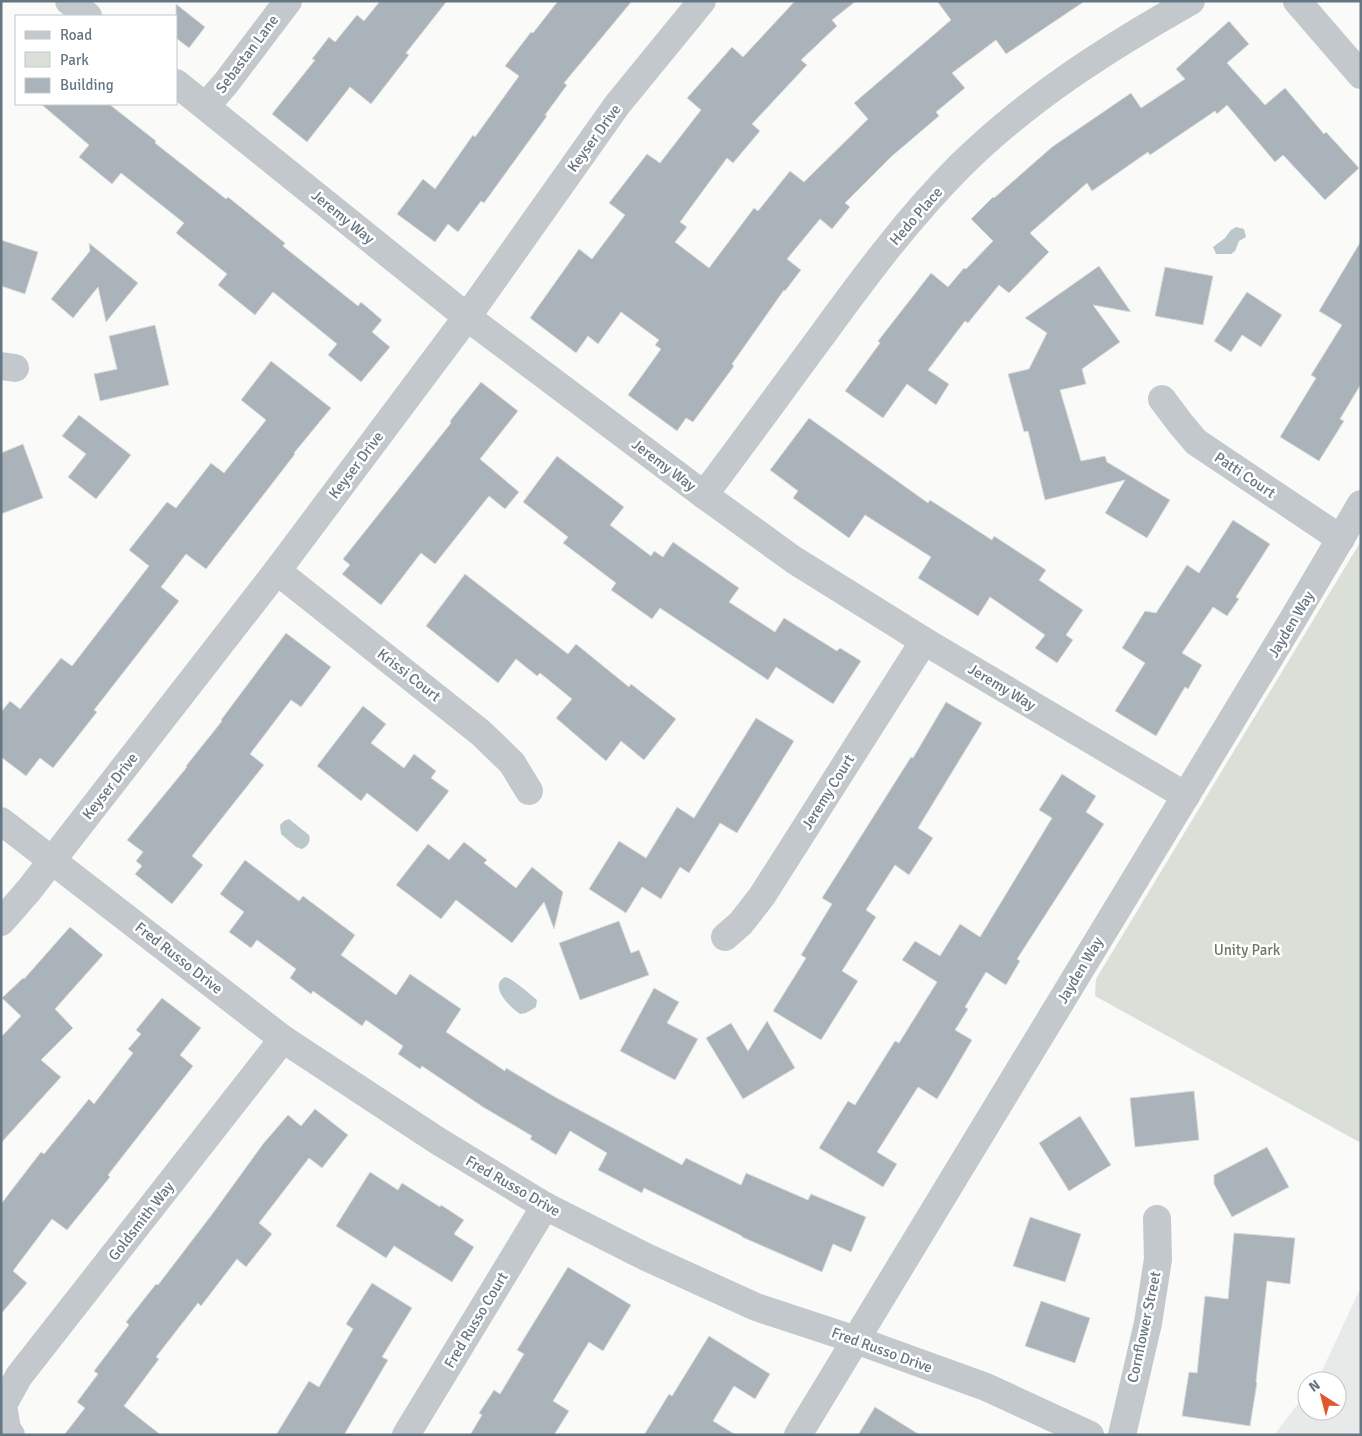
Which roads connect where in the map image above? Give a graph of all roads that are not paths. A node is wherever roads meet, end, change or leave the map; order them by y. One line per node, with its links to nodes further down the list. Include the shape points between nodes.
1 (68, 1): 6 (street)
2 (288, 1): 9 (street, Sebastan Lane)
3 (702, 1): 10 (street, Keyser Drive, via 617,105)
4 (1191, 1): 12 (street, Hedo Place, via 1071,73 962,165 910,219)
5 (1297, 1): 7 (street)
6 (87, 15)
7 (1361, 75)
8 (178, 85): 9 (street, Jeremy Way)
9 (206, 106): 10 (street, Jeremy Way)
10 (467, 317): 12 (street, Jeremy Way); 15 (street, Keyser Drive)
11 (1162, 399): 14 (street, Patti Court, via 1196,442)
12 (704, 495): 16 (street, Jeremy Way, via 794,560)
13 (1361, 504): 14 (street, Jayden Way)
14 (1341, 539): 18 (street, Jayden Way)
15 (277, 571): 17 (street, Krissi Court, via 481,733 512,763); 20 (street, Keyser Drive)
16 (924, 641): 18 (street, Jeremy Way); 22 (street, Jeremy Court, via 762,896 742,923)
17 (529, 791)
18 (1186, 796): 26 (street, Jayden Way)
19 (1, 821): 20 (street, Fred Russo Drive)
20 (53, 860): 21 (street, Keyser Drive); 23 (street, Fred Russo Drive)
21 (1, 922)
22 (725, 938)
23 (283, 1040): 24 (street, Fred Russo Drive); 27 (street, Goldsmith Way, via 19,1376 3,1405)
24 (545, 1206): 26 (street, Fred Russo Drive, via 756,1307); 28 (street, Fred Russo Court)
25 (1158, 1219): 31 (street, Cornflower Street, via 1154,1287)
26 (856, 1340): 29 (street, Jayden Way); 30 (street, Fred Russo Drive, via 986,1388)
27 (11, 1435)
28 (406, 1435)
29 (798, 1435)
30 (1090, 1435)
31 (1122, 1435)

